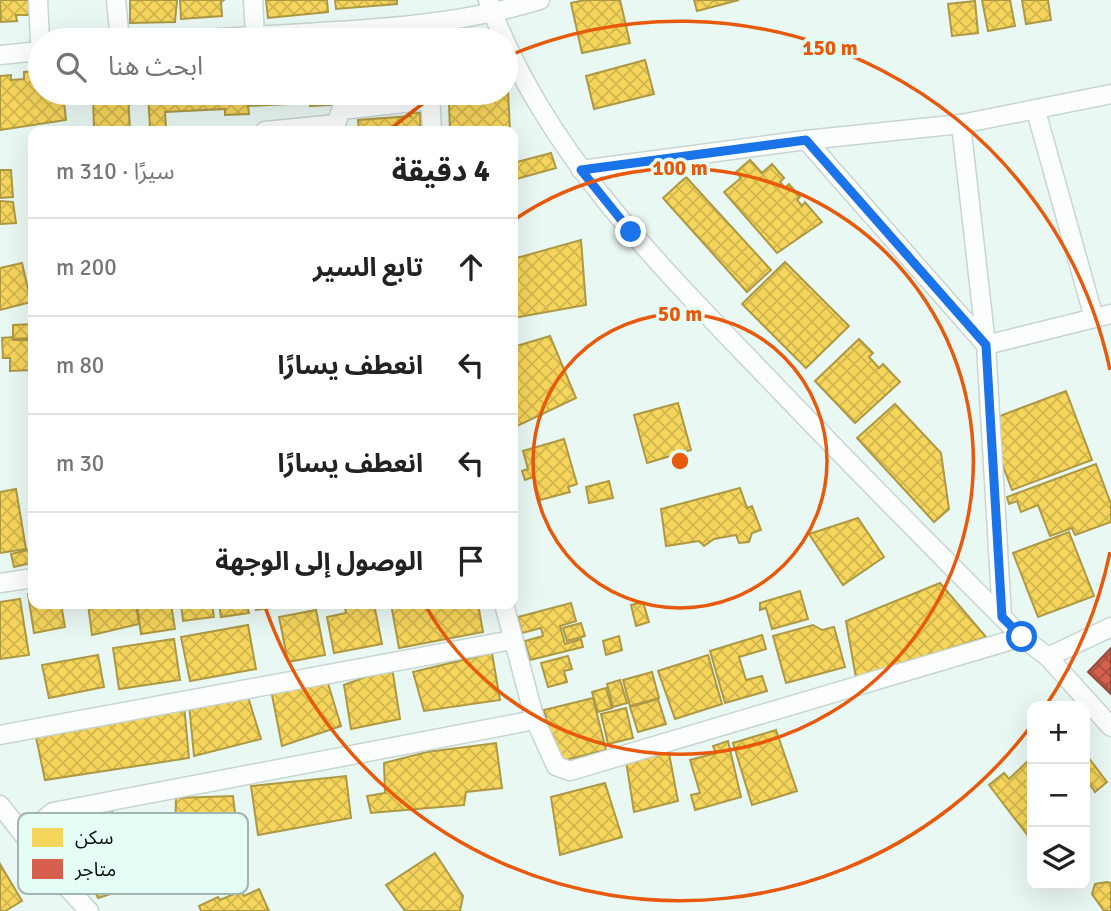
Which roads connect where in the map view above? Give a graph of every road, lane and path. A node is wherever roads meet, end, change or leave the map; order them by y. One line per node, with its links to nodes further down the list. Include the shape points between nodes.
1 (37, 0): 6 (street)
2 (116, 0): 7 (street)
3 (253, 0): 8 (street)
4 (540, 0): 5 (street)
5 (491, 7): 9 (street); 10 (street)
6 (39, 28)
7 (119, 28)
8 (255, 28)
9 (436, 28)
10 (501, 28)
11 (28, 52): 12 (street)
12 (0, 55)
13 (518, 64): 22 (street)
14 (1111, 94): 17 (street)
15 (375, 105): 19 (street, via 341,110)
16 (430, 105): 20 (street)
17 (1036, 111): 18 (street); 23 (street)
18 (961, 124): 21 (street); 24 (street)
19 (337, 126)
20 (432, 126)
21 (806, 140): 22 (street); 24 (street)
22 (581, 170): 28 (street, via 725,334)
23 (1103, 316): 24 (street)
24 (986, 345): 28 (street)
25 (28, 579): 26 (street)
26 (0, 583)
27 (505, 609): 31 (street)
28 (1002, 617): 30 (street)
29 (1111, 627): 32 (street)
30 (1022, 637): 32 (street); 33 (street, via 570,771 556,765)
31 (512, 640): 33 (street); 35 (street)
32 (1048, 657): 34 (street)
33 (535, 720): 37 (street)
34 (1111, 727)
35 (0, 736)
36 (0, 804): 38 (street)
37 (52, 813)
38 (18, 825)
39 (73, 894): 40 (street)
40 (89, 911)

